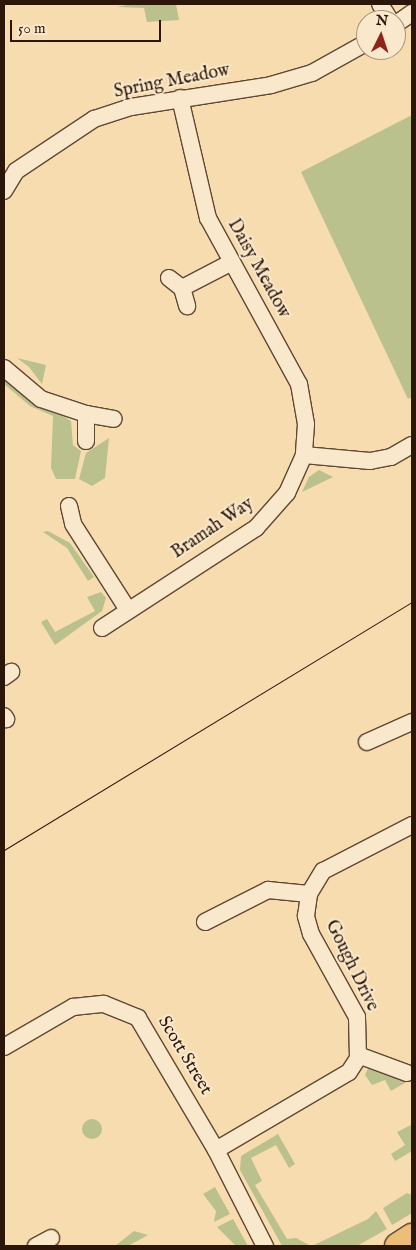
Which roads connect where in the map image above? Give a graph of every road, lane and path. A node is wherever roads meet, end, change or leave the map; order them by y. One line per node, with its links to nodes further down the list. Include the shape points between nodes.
1 (356, 48): 2 (street, Spring Meadow, via 304,76 271,85)
2 (180, 98): 3 (street, Spring Meadow, via 94,119 16,171); 4 (street, Daisy Meadow, via 198,188)
3 (4, 191)
4 (230, 263): 6 (street); 13 (street, Daisy Meadow, via 299,384 306,424)
5 (169, 278): 6 (street)
6 (182, 288): 7 (street)
7 (187, 306)
8 (4, 368): 9 (street, via 41,399)
9 (86, 414): 10 (street); 11 (street)
10 (114, 419)
11 (86, 441)
12 (412, 445): 13 (street, via 391,457 370,461)
13 (304, 455): 15 (street, Bramah Way, via 287,493 256,528)
14 (69, 506): 15 (street, via 73,524)
15 (128, 610): 16 (street, Bramah Way)
16 (102, 628)
17 (412, 722): 18 (street)
18 (368, 742)
19 (412, 825): 20 (street, Gough Drive, via 322,871)
20 (308, 894): 21 (street, via 268,890); 23 (street, Gough Drive, via 306,916 311,934 357,1017)
21 (205, 922)
22 (4, 1048): 25 (street, Scott Street, via 73,1007 104,1004 121,1008 138,1018 154,1040)
23 (358, 1055): 24 (street); 25 (street, via 349,1072)
24 (407, 1073)
25 (216, 1150): 27 (street, Scott Street)
26 (412, 1237): 28 (highway)
27 (265, 1246)
28 (398, 1246)

